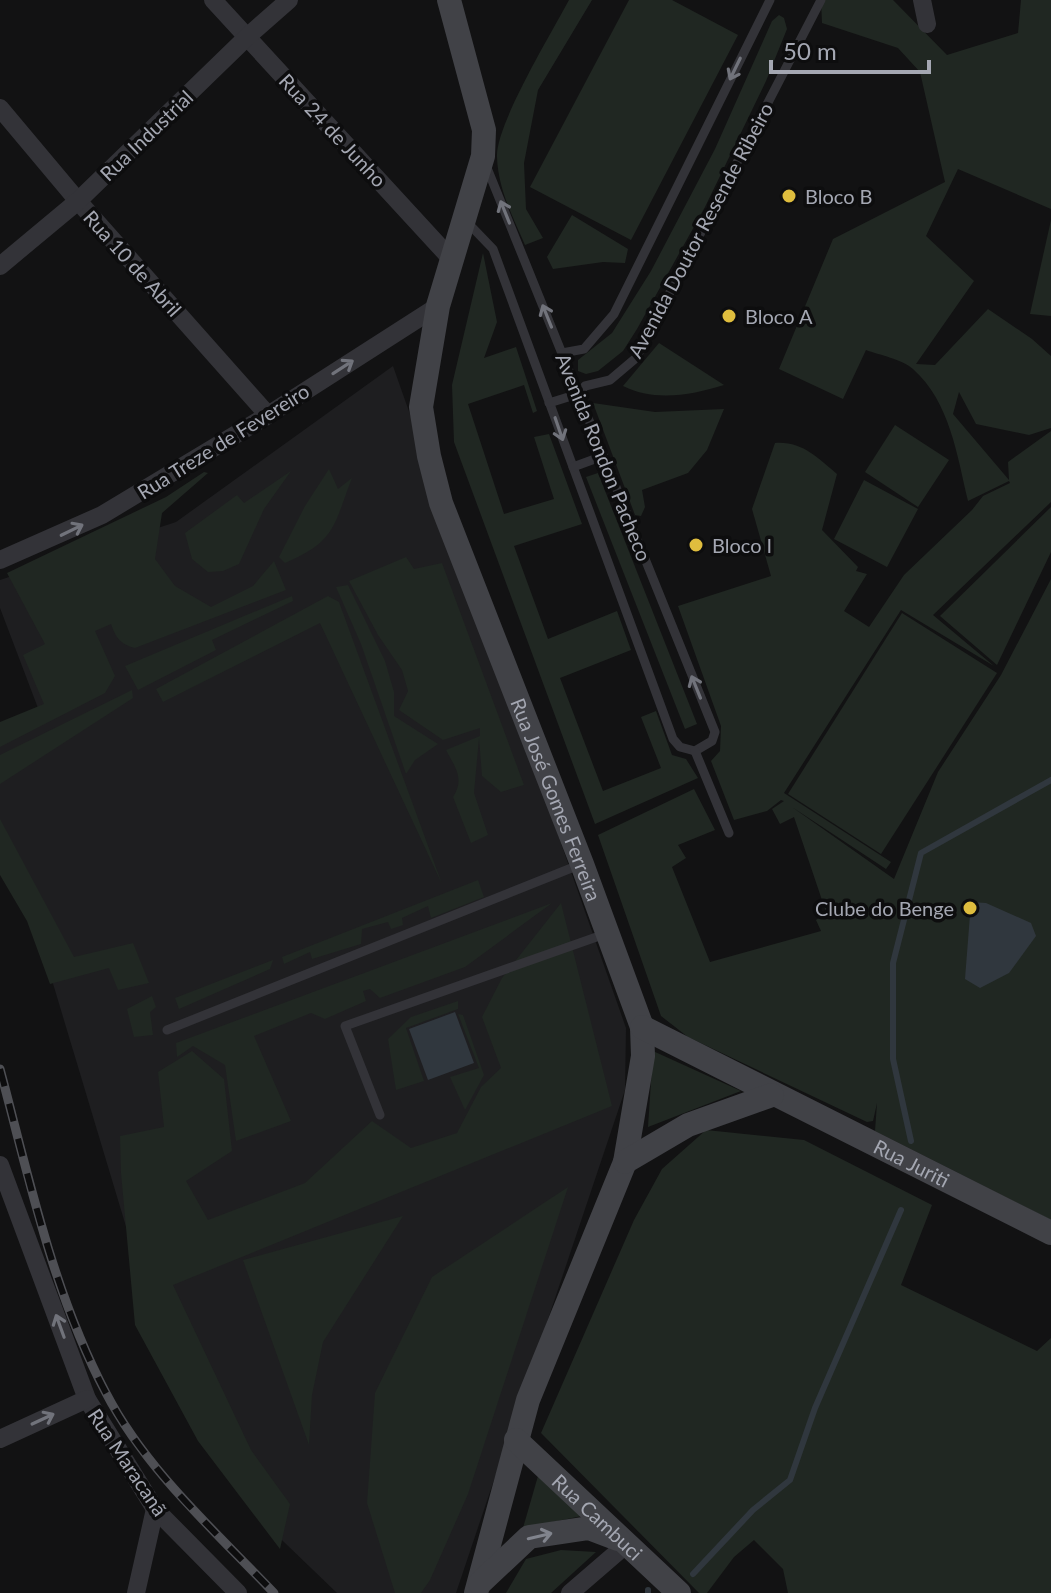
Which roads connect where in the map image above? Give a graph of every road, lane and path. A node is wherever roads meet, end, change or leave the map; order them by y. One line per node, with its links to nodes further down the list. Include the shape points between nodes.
1 (213, 0): 8 (street, Rua 24 de Junho)
2 (289, 0): 8 (street, Rua Industrial)
3 (449, 0): 10 (street, Rua José Gomes Ferreira, via 484,130)
4 (770, 0): 16 (lane, Avenida Doutor Resende Ribeiro, one-way to 16, via 614,314 584,349)
5 (821, 0): 17 (lane, Avenida Doutor Resende Ribeiro, via 636,358 610,380 585,386)
6 (922, 0): 7 (street)
7 (927, 24)
8 (247, 37): 11 (street, Rua Industrial); 13 (street, Rua 24 de Junho)
9 (0, 108): 11 (street, Rua 10 de Abril)
10 (483, 156): 12 (street, Rua José Gomes Ferreira); 16 (lane, Avenida Rondon Pacheco, one-way to 10)
11 (78, 201): 14 (street, Rua Industrial); 19 (street, Rua 10 de Abril)
12 (465, 220): 13 (street, Rua José Gomes Ferreira); 18 (lane, Avenida Rondon Pacheco, via 493,249)
13 (453, 261): 15 (street, Rua José Gomes Ferreira)
14 (0, 266)
15 (438, 306): 19 (street, Rua Treze de Fevereiro, one-way to 15); 25 (street, Rua José Gomes Ferreira, via 421,407 441,503)
16 (562, 353): 17 (lane, Avenida Rondon Pacheco)
17 (578, 394): 18 (lane, Avenida Doutor Resende Ribeiro); 20 (lane, Avenida Rondon Pacheco)
18 (549, 403): 21 (lane, Avenida Rondon Pacheco, one-way to 21)
19 (268, 415): 22 (street, Rua Treze de Fevereiro, one-way to 19, via 102,515)
20 (603, 456): 21 (lane); 23 (lane, Avenida Rondon Pacheco, one-way to 20, via 712,741 715,732)
21 (573, 467): 23 (lane, Avenida Rondon Pacheco, via 673,739)
22 (0, 560)
23 (695, 751): 24 (lane, Avenida Rondon Pacheco)
24 (729, 833)
25 (582, 864): 26 (street, Rua José Gomes Ferreira); 28 (lane)
26 (608, 933): 27 (street, Rua José Gomes Ferreira); 30 (lane, via 345,1026)
27 (642, 1027): 29 (street, Rua Juriti); 31 (street, Rua José Gomes Ferreira, via 643,1056)
28 (167, 1030)
29 (772, 1095): 31 (street, via 688,1125); 33 (street, Rua Juriti)
30 (380, 1115)
31 (625, 1162): 36 (street, Rua José Gomes Ferreira)
32 (0, 1165): 34 (street, Rua Maracanã, one-way to 32)
33 (1051, 1233)
34 (87, 1399): 35 (street, one-way to 34); 37 (street, Rua Maracanã)
35 (0, 1439)
36 (516, 1440): 38 (street, Rua Cambuci); 39 (street, Rua José Gomes Ferreira)
37 (155, 1509): 40 (street); 41 (street, Rua Maracanã)
38 (628, 1543): 39 (street, one-way to 38, via 529,1537 589,1528); 42 (street); 43 (street, Rua Cambuci)
39 (478, 1588)
40 (136, 1593)
41 (238, 1593)
42 (570, 1593)
43 (679, 1593)

